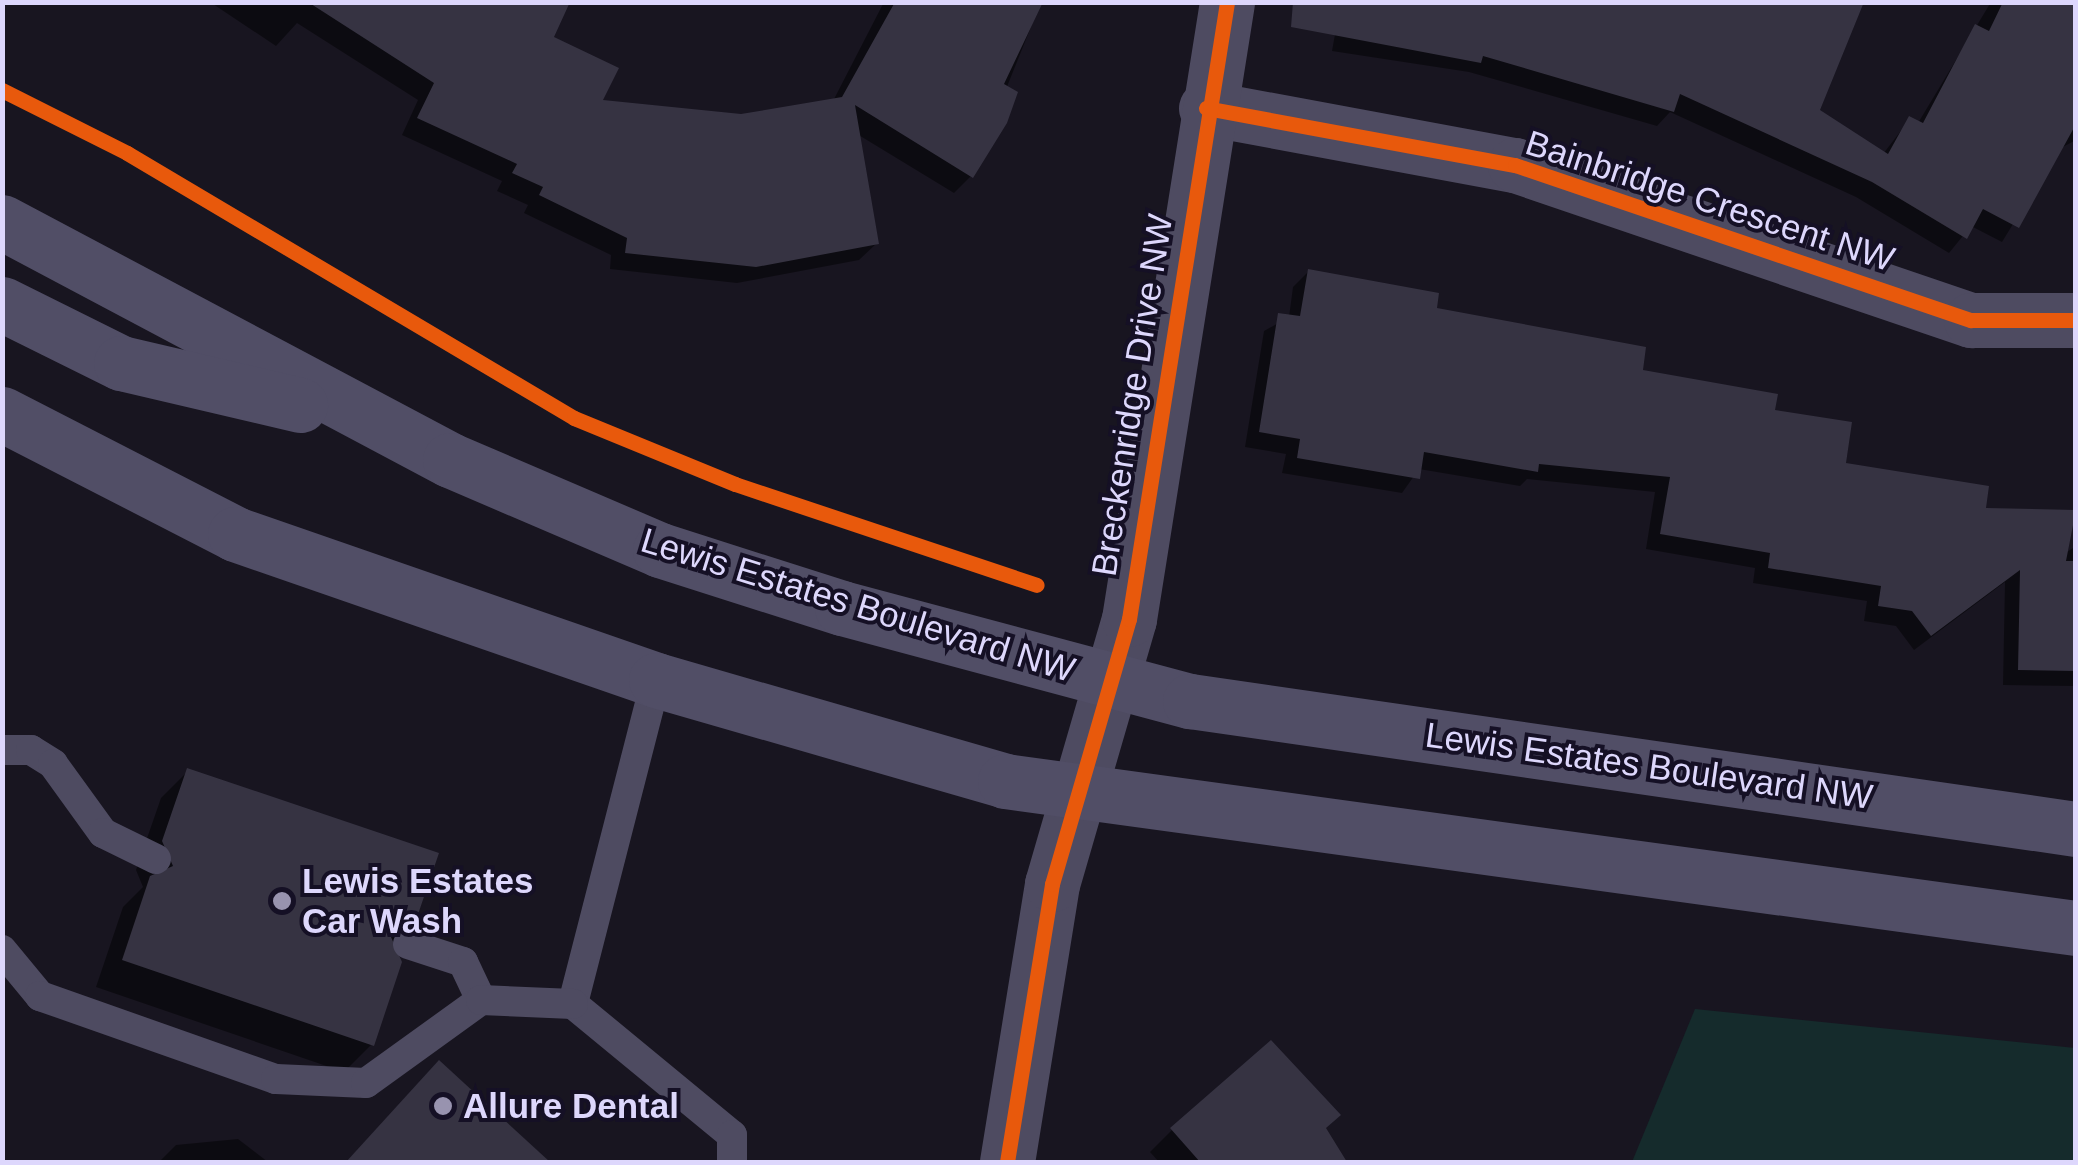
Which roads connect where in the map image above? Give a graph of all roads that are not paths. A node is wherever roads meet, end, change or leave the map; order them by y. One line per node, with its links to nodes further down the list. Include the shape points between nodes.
1 (1227, 2): 2 (street, Breckenridge Drive NW)
2 (1206, 108): 5 (street, Bainbridge Crescent NW, via 1514,166 1971,320); 9 (street, Breckenridge Drive NW, via 1128,619)
3 (2, 222): 7 (main road, Lewis Estates Boulevard NW)
4 (2, 304): 7 (main road, via 121,363)
5 (2076, 320)
6 (2, 414): 8 (main road, via 235,534)
7 (371, 421): 9 (main road, Lewis Estates Boulevard NW, via 660,550)
8 (656, 680): 11 (main road, via 1005,782); 18 (lane)
9 (1111, 680): 11 (street, Breckenridge Drive NW); 12 (main road, Lewis Estates Boulevard NW, via 1190,701)
10 (2, 750): 13 (lane, via 32,750 53,764 102,833)
11 (1080, 794): 14 (main road); 20 (street, Breckenridge Drive NW, via 1052,884)
12 (2076, 829)
13 (156, 859)
14 (2076, 928)
15 (408, 944): 17 (lane, via 462,962)
16 (2, 950): 17 (lane, via 40,996 276,1080 366,1083)
17 (481, 1000): 18 (lane)
18 (573, 1004): 19 (lane, via 732,1135)
19 (732, 1162)
20 (1007, 1162)

